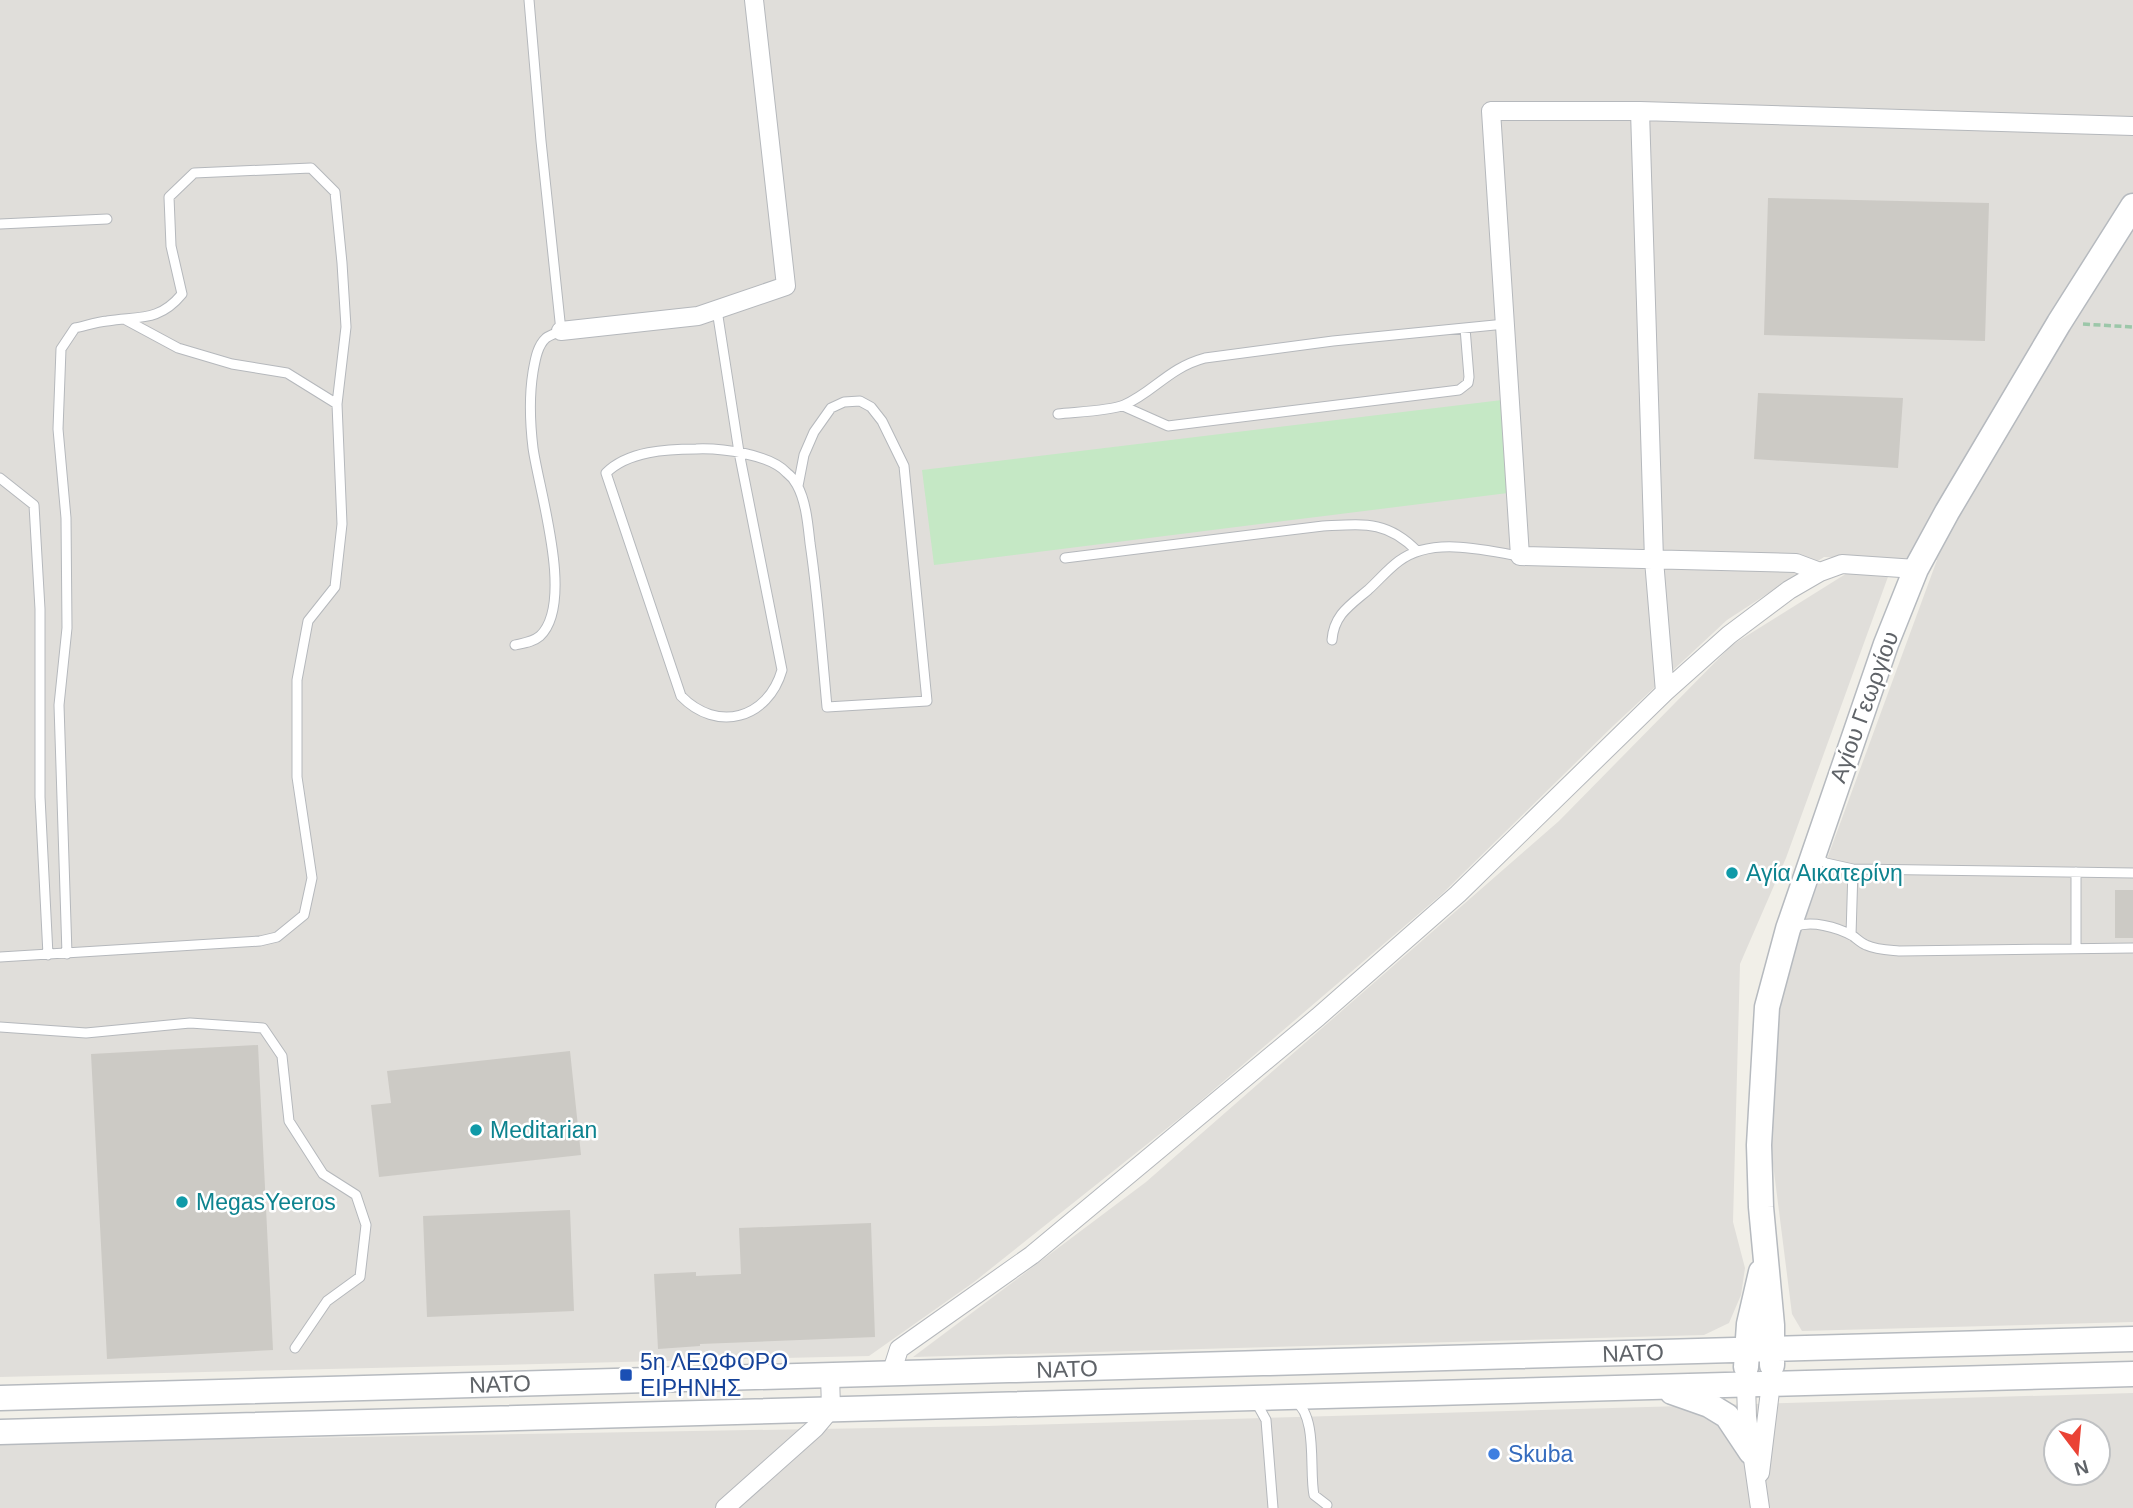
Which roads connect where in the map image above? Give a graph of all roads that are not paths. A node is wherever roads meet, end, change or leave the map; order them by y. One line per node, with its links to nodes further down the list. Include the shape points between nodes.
1 (529, 0): 12 (lane)
2 (754, 0): 8 (street, via 786,286)
3 (1640, 111): 4 (street); 10 (street, via 1490,111); 22 (street)
4 (2133, 126)
5 (2133, 206): 23 (main road, Αγίου Γεωργίου)
6 (107, 219): 7 (lane)
7 (0, 224)
8 (717, 310): 12 (street); 16 (lane)
9 (125, 319): 13 (lane, via 178,348 286,373); 13 (lane, via 171,307 182,294 171,246 169,197 194,173 311,168 335,192 346,327); 36 (lane, via 75,328 61,349 58,429 66,518 67,628 59,705)
10 (1505, 324): 11 (lane); 20 (street)
11 (1465, 328): 14 (lane, via 1205,358 1172,371); 14 (lane, via 1469,377 1459,390 1168,426)
12 (561, 331): 26 (lane, via 546,338 535,357 530,414 551,548 553,615 541,635)
13 (337, 404): 36 (lane, via 342,524 335,587 308,621 297,680 297,777 312,878 304,915 277,937 260,941)
14 (1123, 406): 15 (lane)
15 (1058, 414)
16 (739, 452): 16 (lane, via 660,451 616,463 606,473 681,696 699,711 722,717 745,714 765,701 782,670); 18 (lane, via 785,470)
17 (0, 478): 37 (lane, via 34,505)
18 (798, 486): 18 (lane, via 804,455 831,408 860,401 871,407 904,466 927,701 827,708 814,569)
19 (1417, 551): 20 (lane, via 1475,548); 21 (lane, via 1402,536 1381,527 1354,525); 25 (lane, via 1401,559 1342,611 1333,626)
20 (1520, 556): 22 (street)
21 (1065, 558)
22 (1654, 560): 24 (street, via 1796,563); 27 (street)
23 (1916, 569): 24 (street, via 1842,564); 28 (main road, Αγίου Γεωργίου, via 1885,644)
24 (1820, 572): 27 (street, via 1729,635)
25 (1332, 640)
26 (515, 645)
27 (1665, 692): 45 (street, via 1458,894 1032,1255 899,1349)
28 (1812, 856): 29 (lane); 32 (main road, Αγίου Γεωργίου)
29 (1853, 869): 30 (lane); 33 (lane)
30 (2076, 872): 31 (lane); 34 (lane)
31 (2133, 873)
32 (1788, 929): 33 (lane, via 1804,923); 40 (main road, Αγίου Γεωργίου, via 1764,1040 1759,1145)
33 (1851, 935): 34 (lane, via 1866,945 1899,951)
34 (2076, 948): 35 (lane)
35 (2133, 948)
36 (67, 954): 37 (lane)
37 (48, 955): 38 (lane)
38 (0, 957)
39 (0, 1027): 42 (lane, via 86,1033 190,1023 263,1028 282,1056 289,1121 323,1174 356,1195 366,1225 360,1277 327,1301)
40 (1764, 1261): 43 (main road, Αγίου Γεωργίου); 44 (main road, Αγίου Γεωργίου)
41 (2133, 1339): 43 (main road, ΝΑΤΟ)
42 (295, 1348)
43 (1773, 1349): 44 (main road, ΝΑΤΟ); 49 (main road, Αγίου Γεωργίου)
44 (1746, 1350): 45 (main road, ΝΑΤΟ); 48 (main road, Αγίου Γεωργίου)
45 (891, 1374): 47 (main road, ΝΑΤΟ)
46 (2133, 1374): 49 (main road, ΝΑΤΟ)
47 (830, 1375): 53 (main road, ΝΑΤΟ); 54 (street)
48 (1746, 1384): 49 (main road, ΝΑΤΟ); 50 (main road, ΝΑΤΟ); 56 (street)
49 (1772, 1384): 57 (street)
50 (1658, 1387): 52 (main road, ΝΑΤΟ); 56 (main road, via 1727,1416)
51 (1254, 1397): 52 (main road, ΝΑΤΟ); 54 (main road, ΝΑΤΟ); 60 (lane, via 1266,1420)
52 (1287, 1397): 58 (lane, via 1302,1410 1311,1440 1314,1496)
53 (0, 1398)
54 (831, 1409): 55 (main road, ΝΑΤΟ); 59 (street)
55 (0, 1432)
56 (1751, 1452): 57 (street)
57 (1759, 1499)
58 (1327, 1505)
59 (725, 1508)
60 (1273, 1508)

